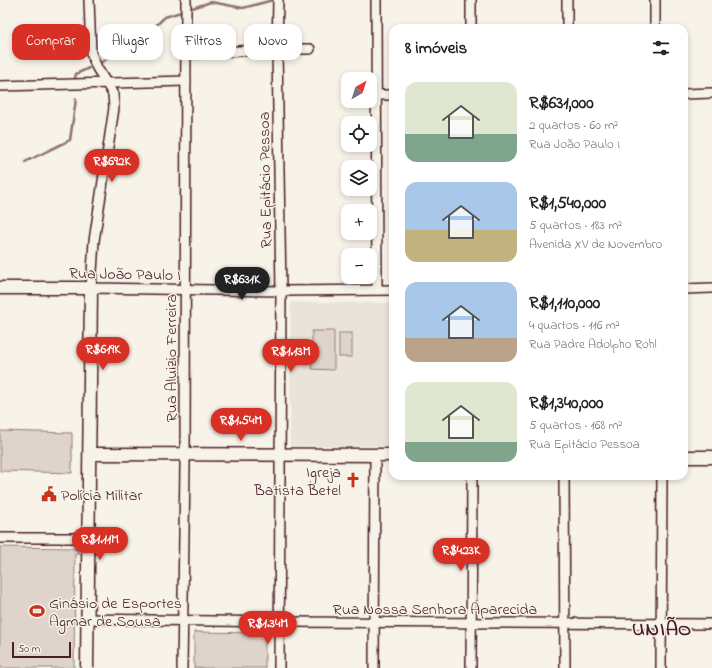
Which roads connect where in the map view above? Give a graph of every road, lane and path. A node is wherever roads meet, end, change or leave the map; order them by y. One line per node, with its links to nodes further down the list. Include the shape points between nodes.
1 (89, 0): 19 (street, via 91,53)
2 (376, 0): 17 (street)
3 (471, 0): 10 (street)
4 (567, 0): 11 (street)
5 (655, 0): 12 (street)
6 (186, 2): 8 (street, Rua Aluizio Ferreira)
7 (278, 2): 9 (street, Rua Epitácio Pessoa)
8 (186, 24)
9 (278, 24)
10 (471, 24)
11 (567, 24)
12 (655, 24)
13 (302, 49): 14 (street)
14 (310, 49)
15 (185, 60): 18 (street, Rua Aluizio Ferreira)
16 (277, 60): 33 (street, Rua Epitácio Pessoa)
17 (376, 72)
18 (186, 81): 19 (street); 30 (street, Rua Aluizio Ferreira)
19 (108, 84): 20 (street); 27 (street, via 113,94 114,108 94,241)
20 (0, 86)
21 (712, 93): 22 (street)
22 (688, 94)
23 (377, 95): 24 (street)
24 (389, 95)
25 (376, 108): 31 (street)
26 (0, 288): 27 (street, Rua João Paulo I)
27 (91, 288): 30 (street, Rua João Paulo I); 34 (street)
28 (688, 288): 29 (street)
29 (712, 288)
30 (185, 289): 33 (street, Rua João Paulo I); 35 (street, Rua Aluizio Ferreira)
31 (376, 290): 32 (street, Rua João Paulo I); 33 (street, Rua João Paulo I)
32 (389, 290)
33 (282, 291): 36 (street, Rua Epitácio Pessoa)
34 (90, 454): 35 (street); 45 (street)
35 (185, 454): 36 (street); 47 (street, Rua Aluizio Ferreira)
36 (280, 454): 37 (street); 48 (street, Rua Epitácio Pessoa)
37 (375, 455): 38 (street); 49 (street)
38 (389, 455)
39 (688, 457): 40 (street)
40 (712, 457)
41 (472, 480): 52 (street)
42 (564, 480): 50 (street)
43 (662, 480): 51 (street)
44 (0, 538): 45 (street)
45 (88, 538): 46 (street)
46 (87, 619): 47 (street, Rua Nossa Senhora Aparecida); 54 (street)
47 (182, 621): 48 (street, Rua Nossa Senhora Aparecida); 55 (street, Rua Aluizio Ferreira)
48 (278, 622): 49 (street, Rua Nossa Senhora Aparecida); 56 (street, Rua Epitácio Pessoa)
49 (374, 622): 52 (street, Rua Nossa Senhora Aparecida); 57 (street)
50 (565, 623): 51 (street, Rua Nossa Senhora Aparecida); 52 (street, Rua Nossa Senhora Aparecida); 59 (street)
51 (661, 623): 53 (street, Rua Nossa Senhora Aparecida); 60 (street)
52 (471, 624): 58 (street)
53 (712, 624)
54 (86, 668)
55 (182, 668)
56 (279, 668)
57 (374, 668)
58 (471, 668)
59 (565, 668)
60 (661, 668)

